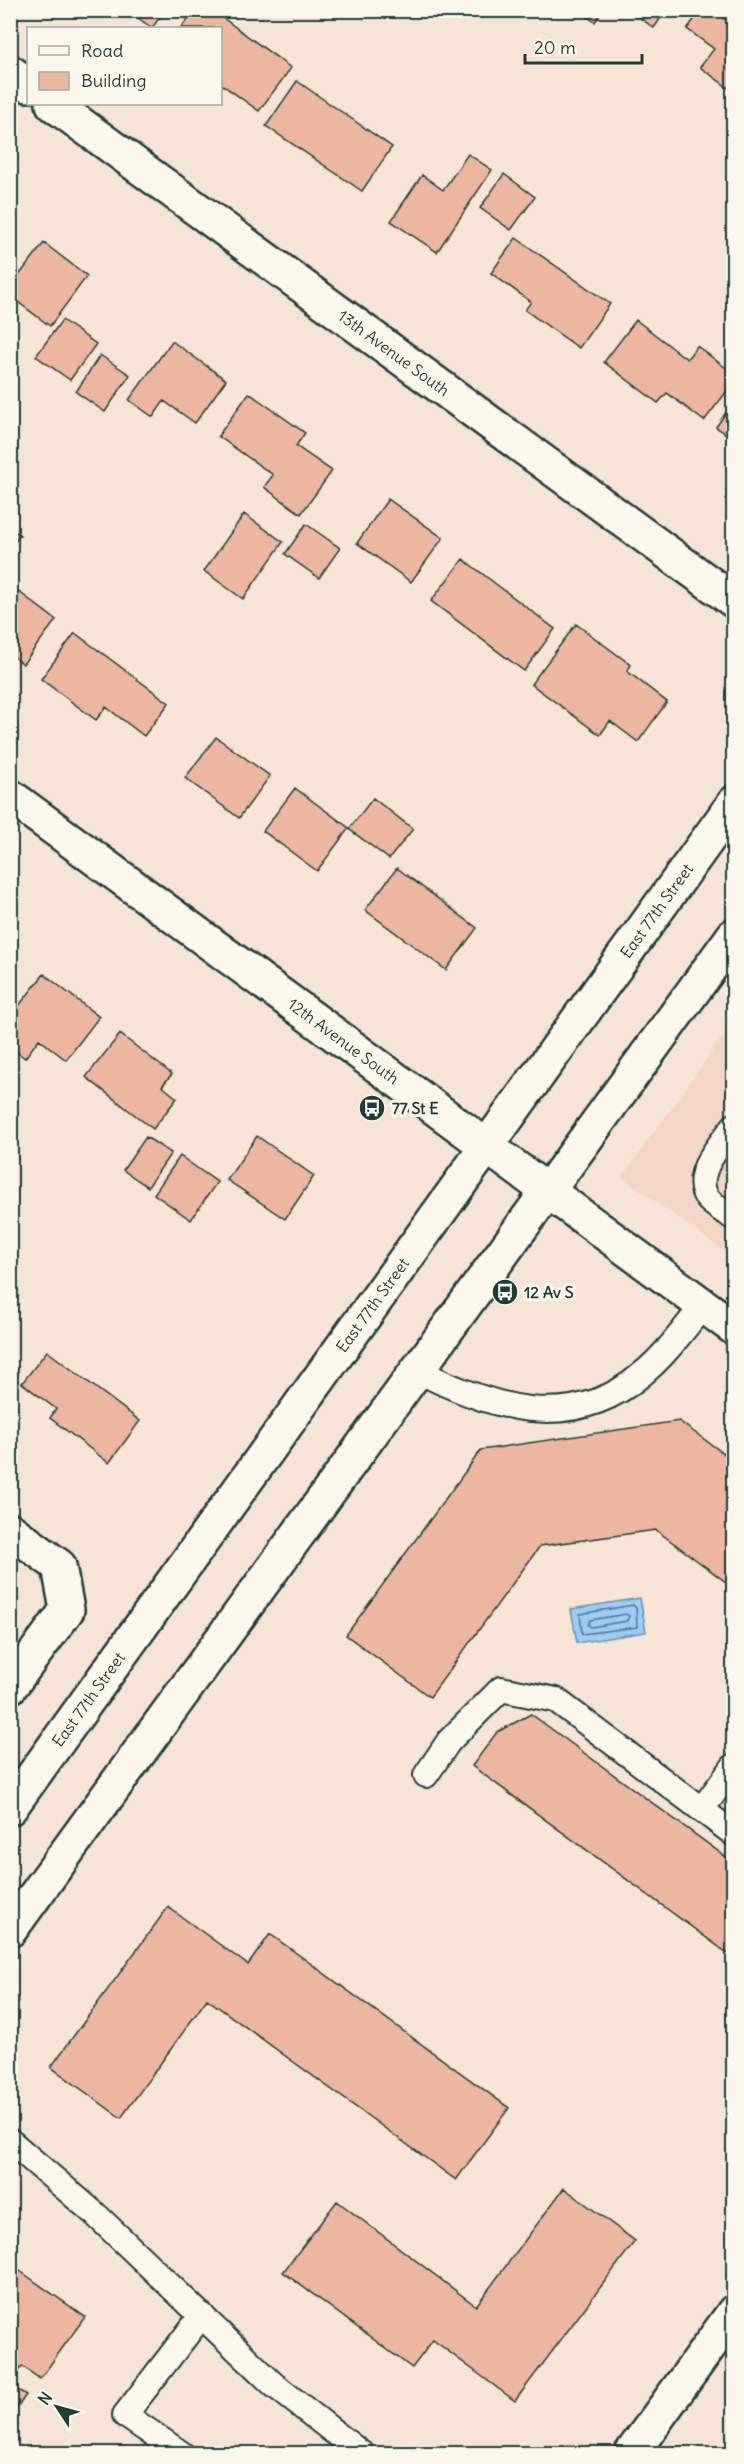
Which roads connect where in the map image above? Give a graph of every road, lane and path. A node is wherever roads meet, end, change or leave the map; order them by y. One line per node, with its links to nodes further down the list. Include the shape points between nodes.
1 (10, 72): 2 (street)
2 (27, 84)
3 (54, 105): 4 (street, 13th Avenue South)
4 (734, 601)
5 (10, 796): 9 (street, 12th Avenue South)
6 (734, 803): 9 (street, East 77th Street)
7 (734, 934): 10 (street)
8 (734, 1126): 11 (lane, via 708,1161 703,1184 707,1198)
9 (484, 1146): 10 (street, 12th Avenue South); 19 (street, East 77th Street)
10 (546, 1192): 12 (street, 12th Avenue South); 14 (street)
11 (734, 1218)
12 (702, 1306): 13 (street, 12th Avenue South); 14 (lane, via 657,1362 639,1378 585,1405 520,1409 453,1388)
13 (734, 1328)
14 (417, 1370): 22 (street)
15 (10, 1530): 16 (street, via 59,1566 67,1610)
16 (10, 1687)
17 (734, 1766): 20 (lane)
18 (426, 1774): 20 (lane, via 449,1742 501,1689 556,1700)
19 (10, 1808)
20 (702, 1809): 21 (lane)
21 (734, 1834)
22 (10, 1930)
23 (10, 2141): 25 (lane)
24 (734, 2312): 28 (street)
25 (202, 2315): 26 (lane, via 125,2415); 27 (lane, via 273,2384)
26 (182, 2454)
27 (362, 2454)
28 (631, 2454)

